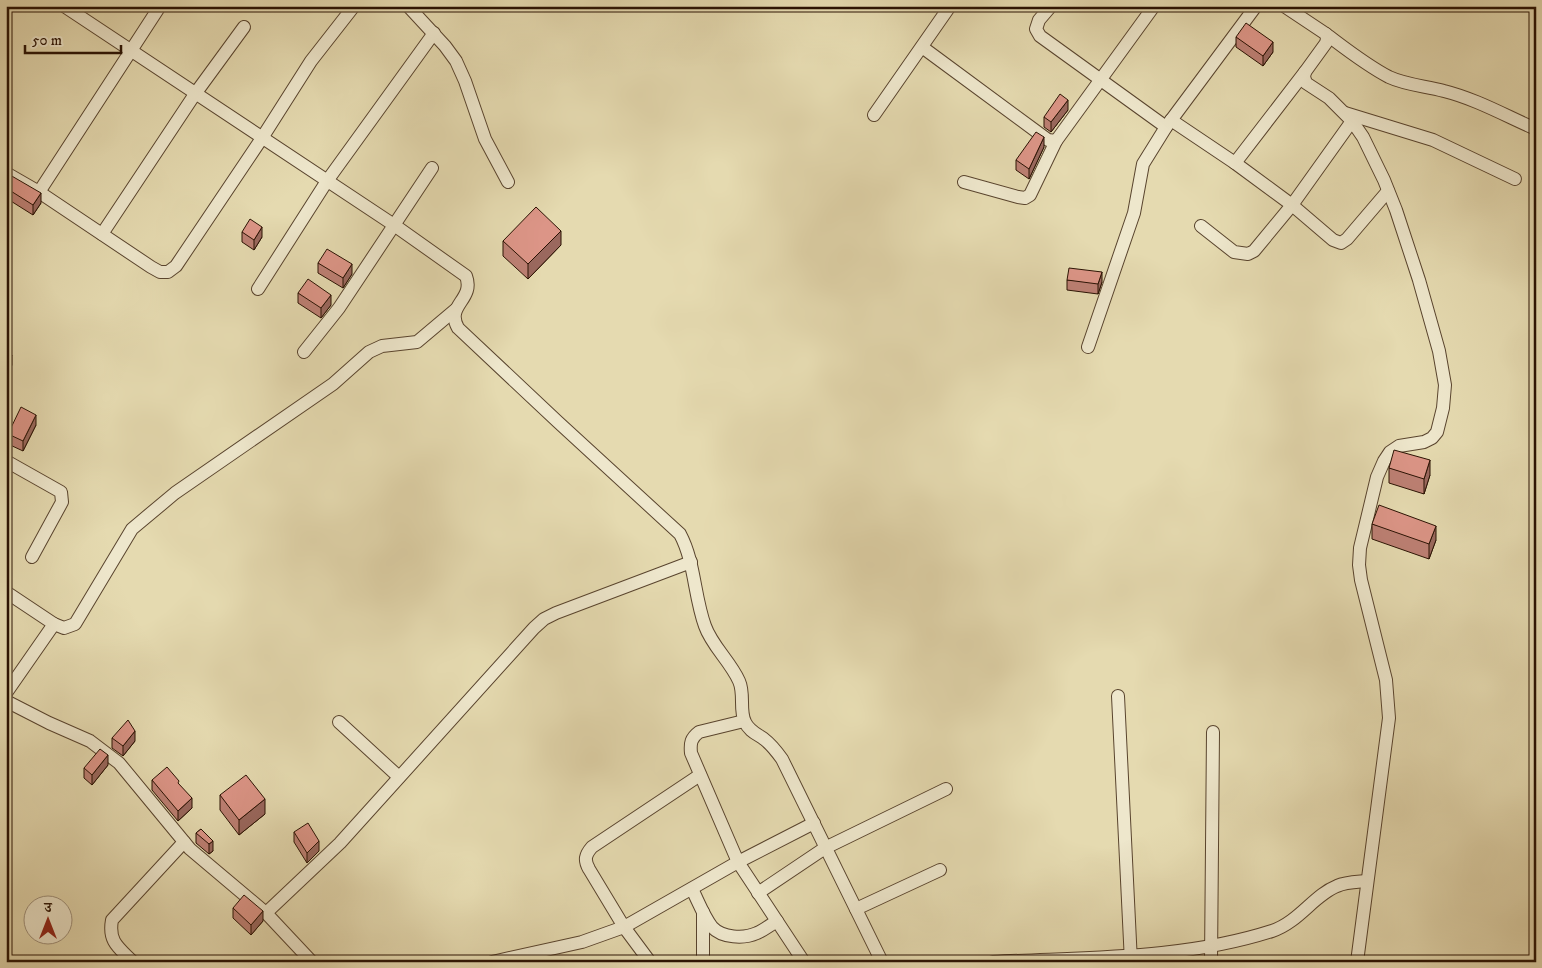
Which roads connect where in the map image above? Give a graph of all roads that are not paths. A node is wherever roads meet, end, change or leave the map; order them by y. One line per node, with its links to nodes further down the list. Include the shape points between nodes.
1 (64, 6): 14 (street)
2 (160, 6): 14 (street)
3 (354, 6): 22 (street, via 311,61)
4 (408, 6): 11 (street)
5 (950, 6): 13 (street)
6 (1050, 6): 16 (street, via 1039,20 1036,29 1040,36)
7 (1154, 6): 16 (street)
8 (1256, 6): 20 (street)
9 (1284, 6): 12 (street)
10 (244, 27): 17 (street)
11 (434, 33): 28 (street); 29 (street, via 456,61 485,140)
12 (1326, 34): 15 (street, via 1326,44); 21 (street, via 1390,78 1460,96)
13 (922, 47): 18 (street); 23 (street, via 1048,140)
14 (130, 51): 17 (street); 32 (street)
15 (1305, 72): 19 (street, via 1306,84 1329,98); 24 (street)
16 (1101, 80): 20 (street); 23 (street)
17 (195, 94): 22 (street); 36 (street)
18 (874, 115)
19 (1349, 117): 27 (street, via 1433,140); 31 (street, via 1363,137); 33 (street)
20 (1168, 124): 24 (street); 39 (street, via 1143,164 1134,213)
21 (1536, 129)
22 (262, 138): 28 (street); 36 (street, via 176,266 168,272 151,268)
23 (1056, 141): 30 (street, via 1030,195 1025,198)
24 (1235, 162): 33 (street)
25 (432, 168): 34 (street)
26 (6, 173): 32 (street)
27 (1515, 179)
28 (328, 181): 34 (street); 37 (street)
29 (508, 182)
30 (964, 182)
31 (1388, 190): 33 (street, via 1341,243 1328,237); 60 (street, via 1419,280 1445,385 1437,432 1424,442 1399,446 1384,461 1360,548 1361,580 1386,680 1389,718)
32 (39, 192): 36 (street)
33 (1292, 206): 35 (street, via 1248,254 1234,252)
34 (394, 225): 38 (street, via 466,276 469,284 467,294); 40 (street, via 339,308)
35 (1201, 226)
36 (102, 234)
37 (258, 289)
38 (455, 310): 43 (street, via 454,321 458,328 680,534); 45 (street, via 417,342 382,346 369,352 332,384 175,492 132,529 75,624 64,628)
39 (1088, 346)
40 (304, 352)
41 (6, 461): 42 (street, via 61,492 62,502)
42 (32, 557)
43 (691, 562): 49 (street, via 704,624 739,680); 53 (street, via 544,619)
44 (7, 593): 45 (street)
45 (54, 624): 46 (street)
46 (6, 693)
47 (1118, 696): 69 (street)
48 (6, 701): 56 (street, via 90,741 104,751 131,776)
49 (743, 718): 52 (street, via 694,736 690,744 691,753); 55 (street, via 755,734 775,749)
50 (339, 722): 53 (street)
51 (1214, 732): 68 (street)
52 (700, 775): 58 (street); 67 (street, via 592,847 587,854 585,861 589,869)
53 (399, 777): 65 (street, via 340,843)
54 (946, 789): 57 (street)
55 (814, 823): 57 (street); 58 (street)
56 (184, 842): 65 (street); 70 (street, via 112,920 111,936 115,945)
57 (825, 848): 62 (street); 63 (street)
58 (738, 862): 61 (street); 62 (street)
59 (940, 870): 63 (street)
60 (1367, 881): 68 (street, via 1338,885 1297,918 1273,931); 79 (street)
61 (692, 889): 64 (street); 67 (street)
62 (758, 893): 66 (street)
63 (856, 909): 76 (street)
64 (702, 910): 66 (street, via 713,929 730,936 755,934); 74 (street)
65 (266, 912): 71 (street)
66 (777, 921): 75 (street)
67 (624, 927): 72 (street, via 582,942); 73 (street)
68 (1212, 946): 69 (street); 78 (street)
69 (1131, 958): 77 (street)
70 (133, 962)
71 (312, 962)
72 (492, 962)
73 (650, 962)
74 (703, 962)
75 (804, 962)
76 (882, 962)
77 (993, 962)
78 (1211, 962)
79 (1357, 962)

